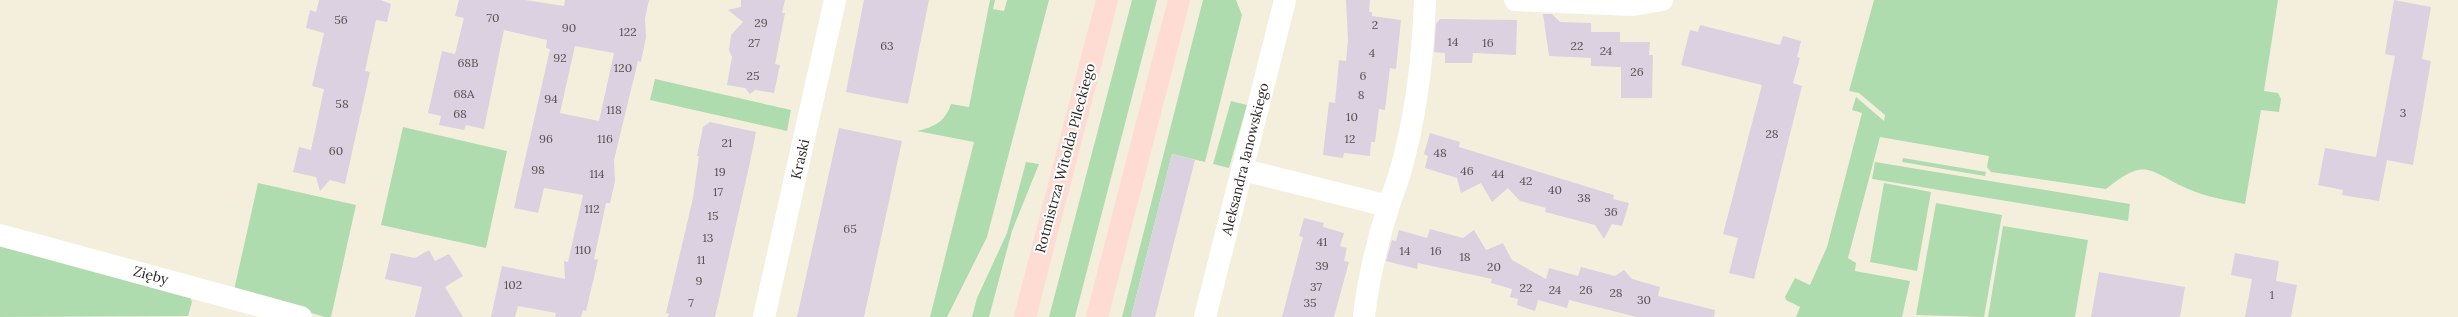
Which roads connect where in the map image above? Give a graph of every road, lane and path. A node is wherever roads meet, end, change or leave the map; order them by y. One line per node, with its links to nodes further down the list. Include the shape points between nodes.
1 (835, 0): 12 (street, Kraski)
2 (1107, 0): 13 (main road, Rotmistrza Witolda Pileckiego)
3 (1179, 0): 14 (main road)
4 (1285, 0): 8 (street, Aleksandra Janowskiego)
5 (1425, 0): 9 (street, via 1421,75 1399,177)
6 (1515, 0): 7 (street, via 1633,5)
7 (1662, 0)
8 (1243, 170): 9 (street); 15 (street, Aleksandra Janowskiego)
9 (1388, 206): 16 (street, via 1368,289)
10 (0, 235): 11 (street, Zięby)
11 (301, 317)
12 (764, 317)
13 (1025, 317)
14 (1097, 317)
15 (1205, 317)
16 (1364, 317)

